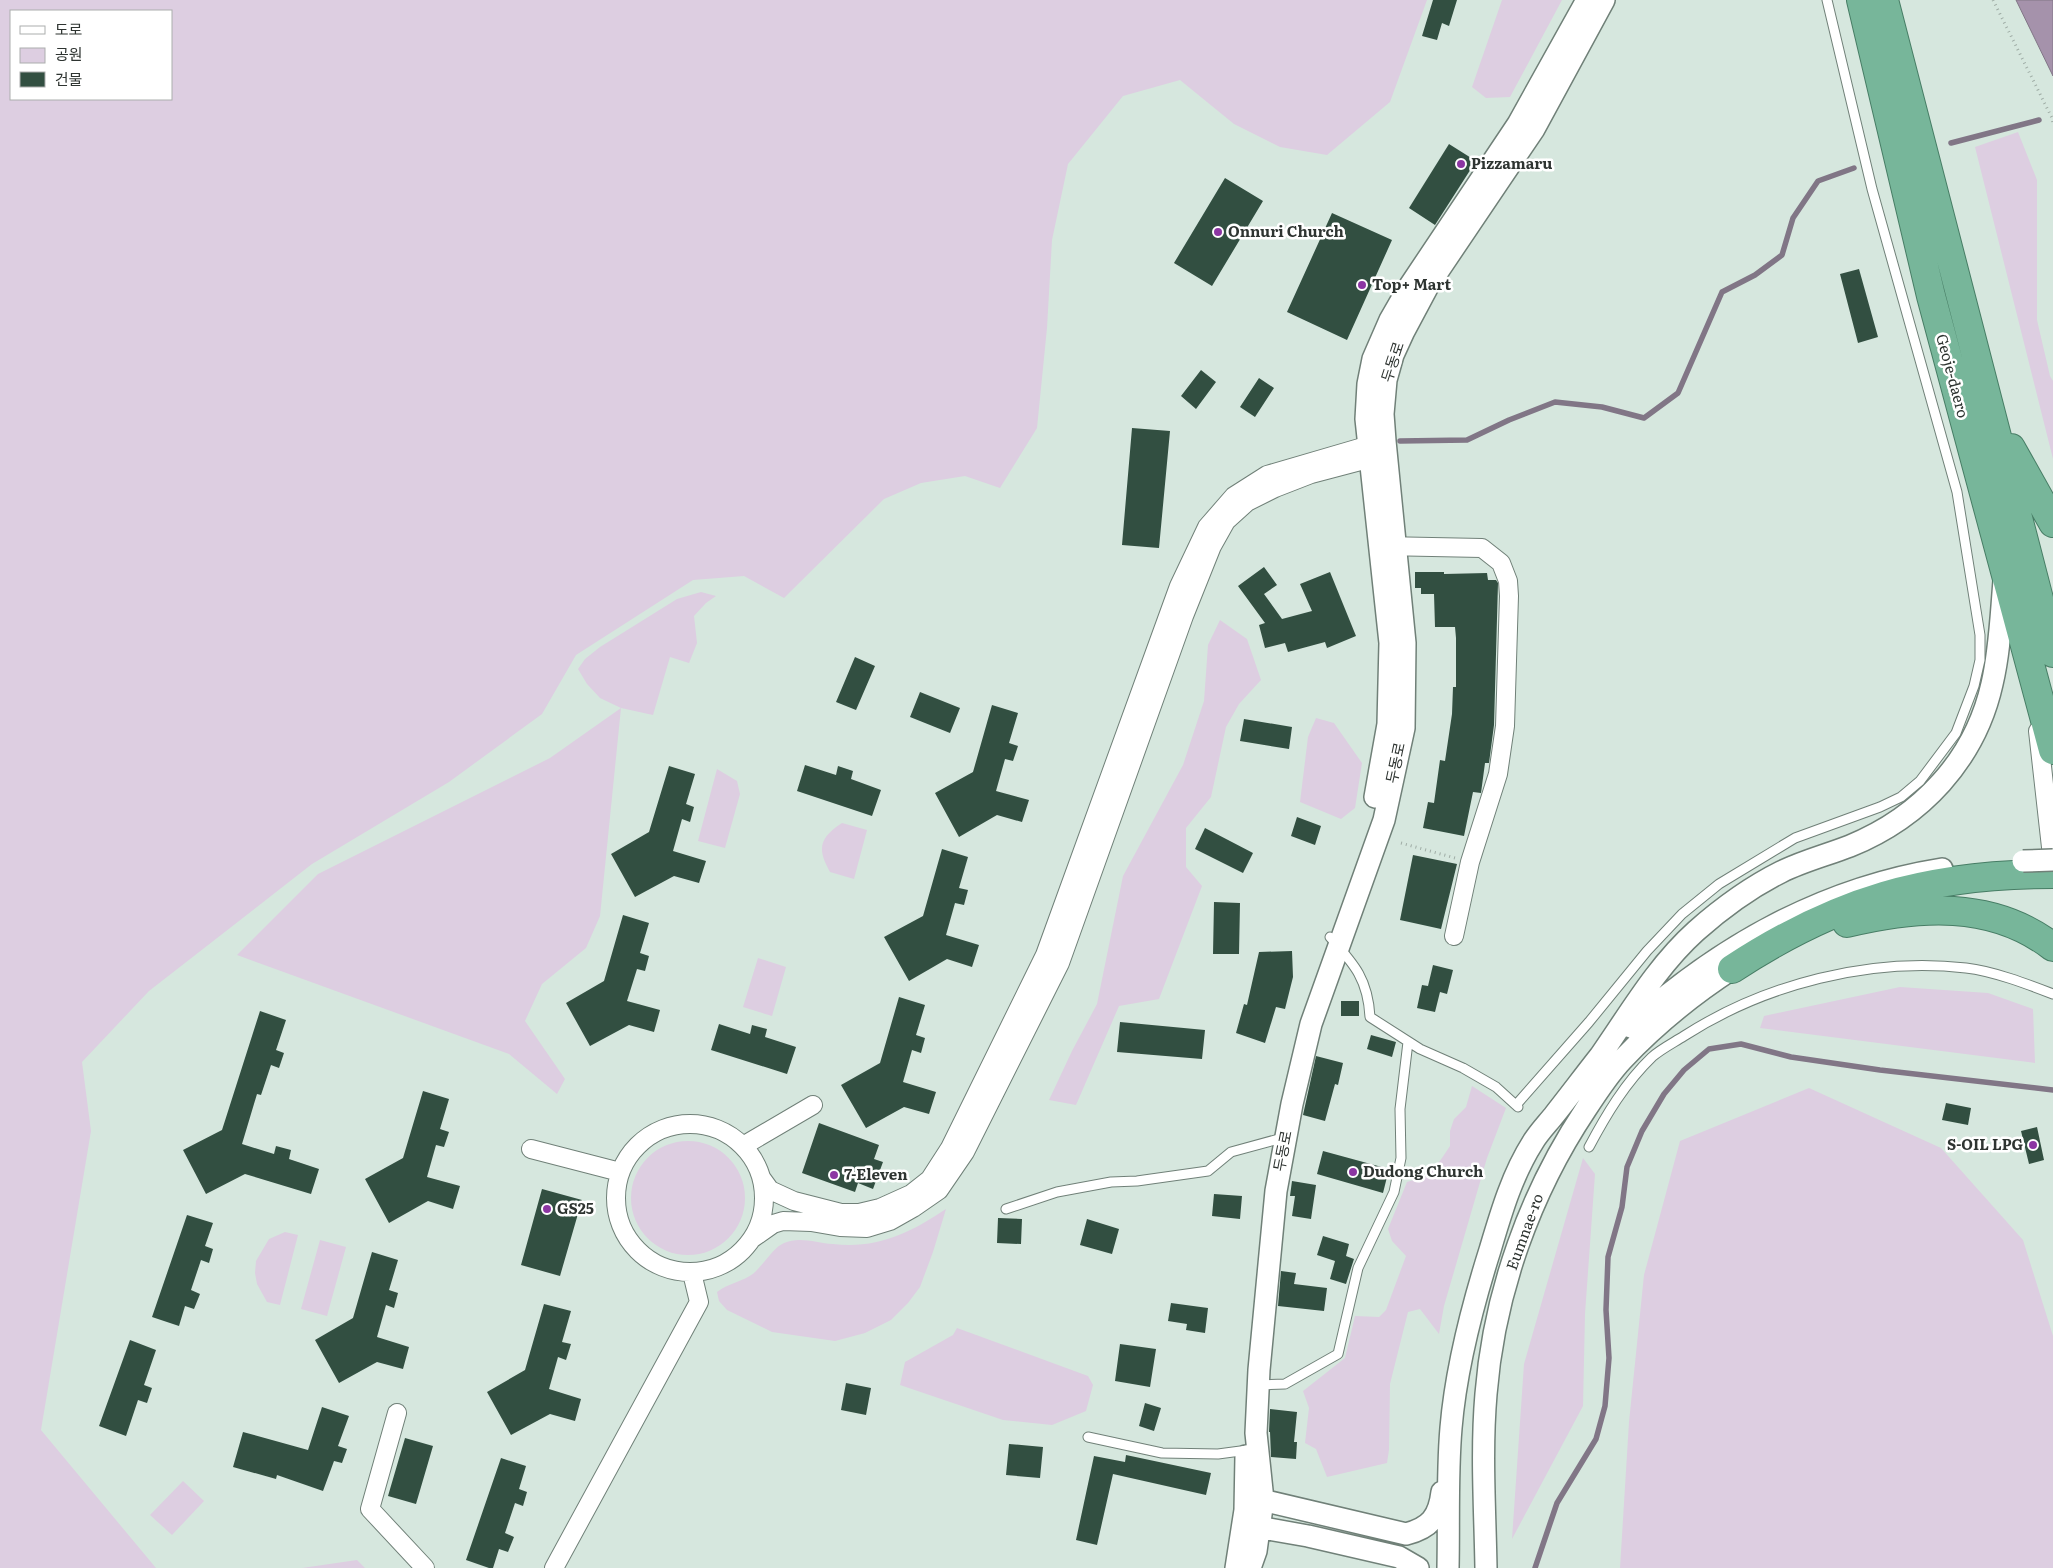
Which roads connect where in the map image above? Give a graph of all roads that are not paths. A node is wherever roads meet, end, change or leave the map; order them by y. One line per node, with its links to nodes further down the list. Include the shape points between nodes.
1 (1587, 0): 7 (street, 두동로, via 1518,124 1390,320 1373,359 1368,384 1366,418)
2 (1604, 0): 7 (street, 두동로, via 1534,129 1428,286 1404,331 1386,380)
3 (1826, 0): 22 (lane, via 1872,189 1957,492 1980,635 1980,660 1956,734 1920,781 1901,797 1795,838 1719,884 1682,914 1517,1106 1496,1087)
4 (1861, 0): 10 (highway, Geoje-daero, via 1931,296)
5 (1884, 0): 6 (highway, Geoje-daero)
6 (1989, 407): 8 (highway); 11 (highway, Geoje-daero)
7 (1378, 449): 9 (street, 두동로); 30 (street, via 1267,475 1234,496 1206,527 1179,586 1045,956 950,1148 930,1179 911,1194 880,1208 859,1213 842,1213 794,1201 770,1190); 32 (street, via 1275,488 1247,502 1226,521 1186,609 1060,963 965,1152 939,1190 913,1208 867,1228 783,1221)
8 (2053, 523)
9 (1388, 546): 17 (street, via 1482,548 1501,563 1508,581 1505,726 1498,774 1470,862); 18 (street, 두동로, via 1406,643 1404,728 1384,820)
10 (2005, 570): 11 (highway, Geoje-daero); 23 (street, via 1998,654 1988,701 1971,742 1948,777 1932,794 1889,826 1848,847 1781,872 1716,914 1671,957)
11 (2042, 659): 12 (highway, Geoje-daero); 14 (street)
12 (2053, 750)
13 (2053, 860): 15 (street, bridge)
14 (2053, 865)
15 (2024, 868): 16 (highway); 20 (highway, via 1948,880 1873,899 1830,914 1791,933); 23 (street, via 1956,867 1862,887 1813,906 1764,930 1714,961 1647,1012)
16 (2053, 874)
17 (1454, 936)
18 (1334, 942): 22 (lane, via 1355,966 1369,997 1370,1017); 25 (street, 두동로)
19 (2053, 947): 20 (highway, via 2024,928 2000,919 1976,913 1928,910 1863,919 1806,934)
20 (1732, 969): 48 (street, Eumnae-ro, via 1678,1007 1621,1061 1552,1164 1530,1213 1501,1305 1486,1394)
21 (2053, 994): 27 (lane, via 1968,968 1908,965 1838,975 1774,991 1705,1023 1652,1057 1610,1107)
22 (1408, 1042): 34 (lane, via 1400,1109 1400,1158 1394,1192 1358,1268 1338,1354 1285,1384)
23 (1599, 1056): 36 (street, Eumnae-ro, via 1533,1141 1514,1178 1478,1288 1464,1347)
24 (813, 1105): 26 (street)
25 (1281, 1138): 31 (lane, via 1231,1152 1208,1171 1110,1182 1057,1192); 34 (street, 두동로)
26 (743, 1146): 29 (street, via 722,1131 699,1124 674,1125 651,1134 632,1151); 30 (street)
27 (1589, 1147)
28 (531, 1149): 29 (street)
29 (620, 1172): 33 (street, via 615,1196 619,1220 629,1242 646,1259 668,1270)
30 (762, 1179): 32 (street, via 762,1220)
31 (1006, 1209)
32 (753, 1238): 33 (street, via 737,1257 716,1269)
33 (692, 1273): 44 (street, via 699,1302)
34 (1253, 1384): 38 (street, 두동로, via 1256,1433)
35 (396, 1413): 43 (street, via 370,1509)
36 (1451, 1428): 39 (street, via 1446,1442 1440,1508 1435,1517 1418,1531 1406,1534); 47 (street, Eumnae-ro)
37 (1088, 1437): 38 (lane, via 1162,1453 1218,1454)
38 (1252, 1449): 39 (street, 두동로)
39 (1263, 1495): 40 (street, 두동로)
40 (1252, 1526): 41 (street); 42 (street, 두동로); 45 (street, 두동로)
41 (1286, 1532): 42 (street, via 1262,1544); 46 (street, via 1399,1558)
42 (1253, 1560)
43 (425, 1568)
44 (554, 1568)
45 (1236, 1568)
46 (1418, 1568)
47 (1448, 1568)
48 (1486, 1568)

